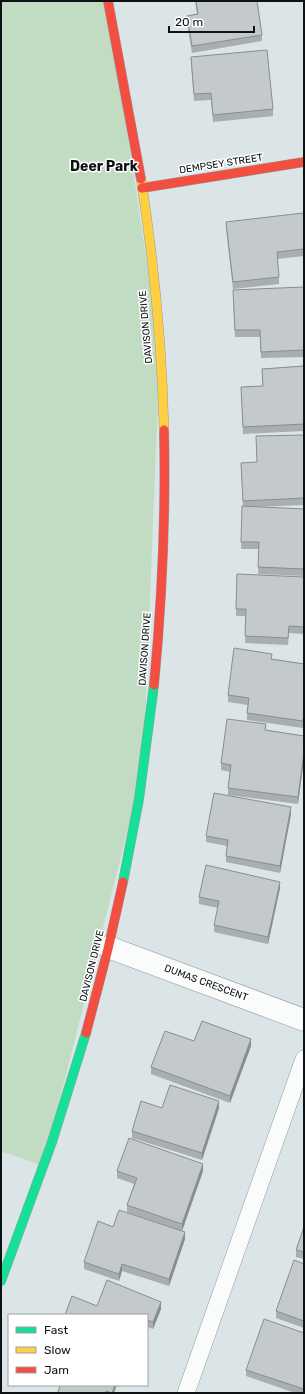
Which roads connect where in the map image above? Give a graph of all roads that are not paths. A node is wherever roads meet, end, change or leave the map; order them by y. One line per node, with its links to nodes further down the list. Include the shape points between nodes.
1 (108, 1): 3 (street, DAVISON DRIVE)
2 (304, 162): 3 (street, DEMPSEY STREET)
3 (142, 188): 4 (street, DAVISON DRIVE, via 160,352 165,520 153,697 129,851)
4 (108, 948): 5 (street, DUMAS CRESCENT); 7 (street, DAVISON DRIVE, via 67,1096)
5 (304, 1020)
6 (304, 1059): 8 (lane)
7 (1, 1281)
8 (186, 1393)

